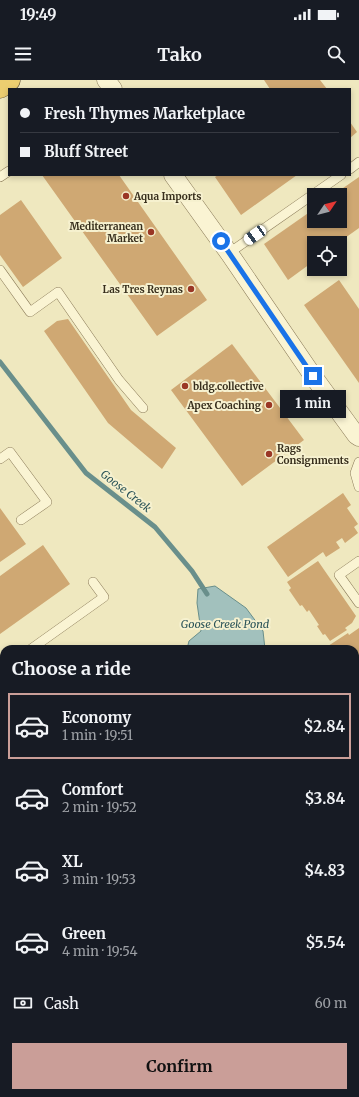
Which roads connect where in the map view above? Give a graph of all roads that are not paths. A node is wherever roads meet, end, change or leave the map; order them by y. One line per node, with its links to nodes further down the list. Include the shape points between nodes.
1 (9, 80): 3 (highway)
2 (106, 80): 4 (street)
3 (0, 87)
4 (112, 88)
5 (359, 162): 6 (lane)
6 (351, 168)
7 (175, 176): 9 (street)
8 (340, 176): 9 (lane)
9 (229, 253): 12 (street, via 311,373)
10 (0, 270): 11 (lane, via 30,312 58,292 119,380)
11 (143, 408)
12 (359, 437)
13 (0, 459): 16 (lane, via 10,452 47,502)
14 (359, 462): 15 (lane, via 355,474)
15 (359, 488)
16 (21, 520)
17 (359, 561): 19 (lane, via 339,575)
18 (93, 582): 20 (lane, via 104,597)
19 (359, 603)
20 (37, 645)

